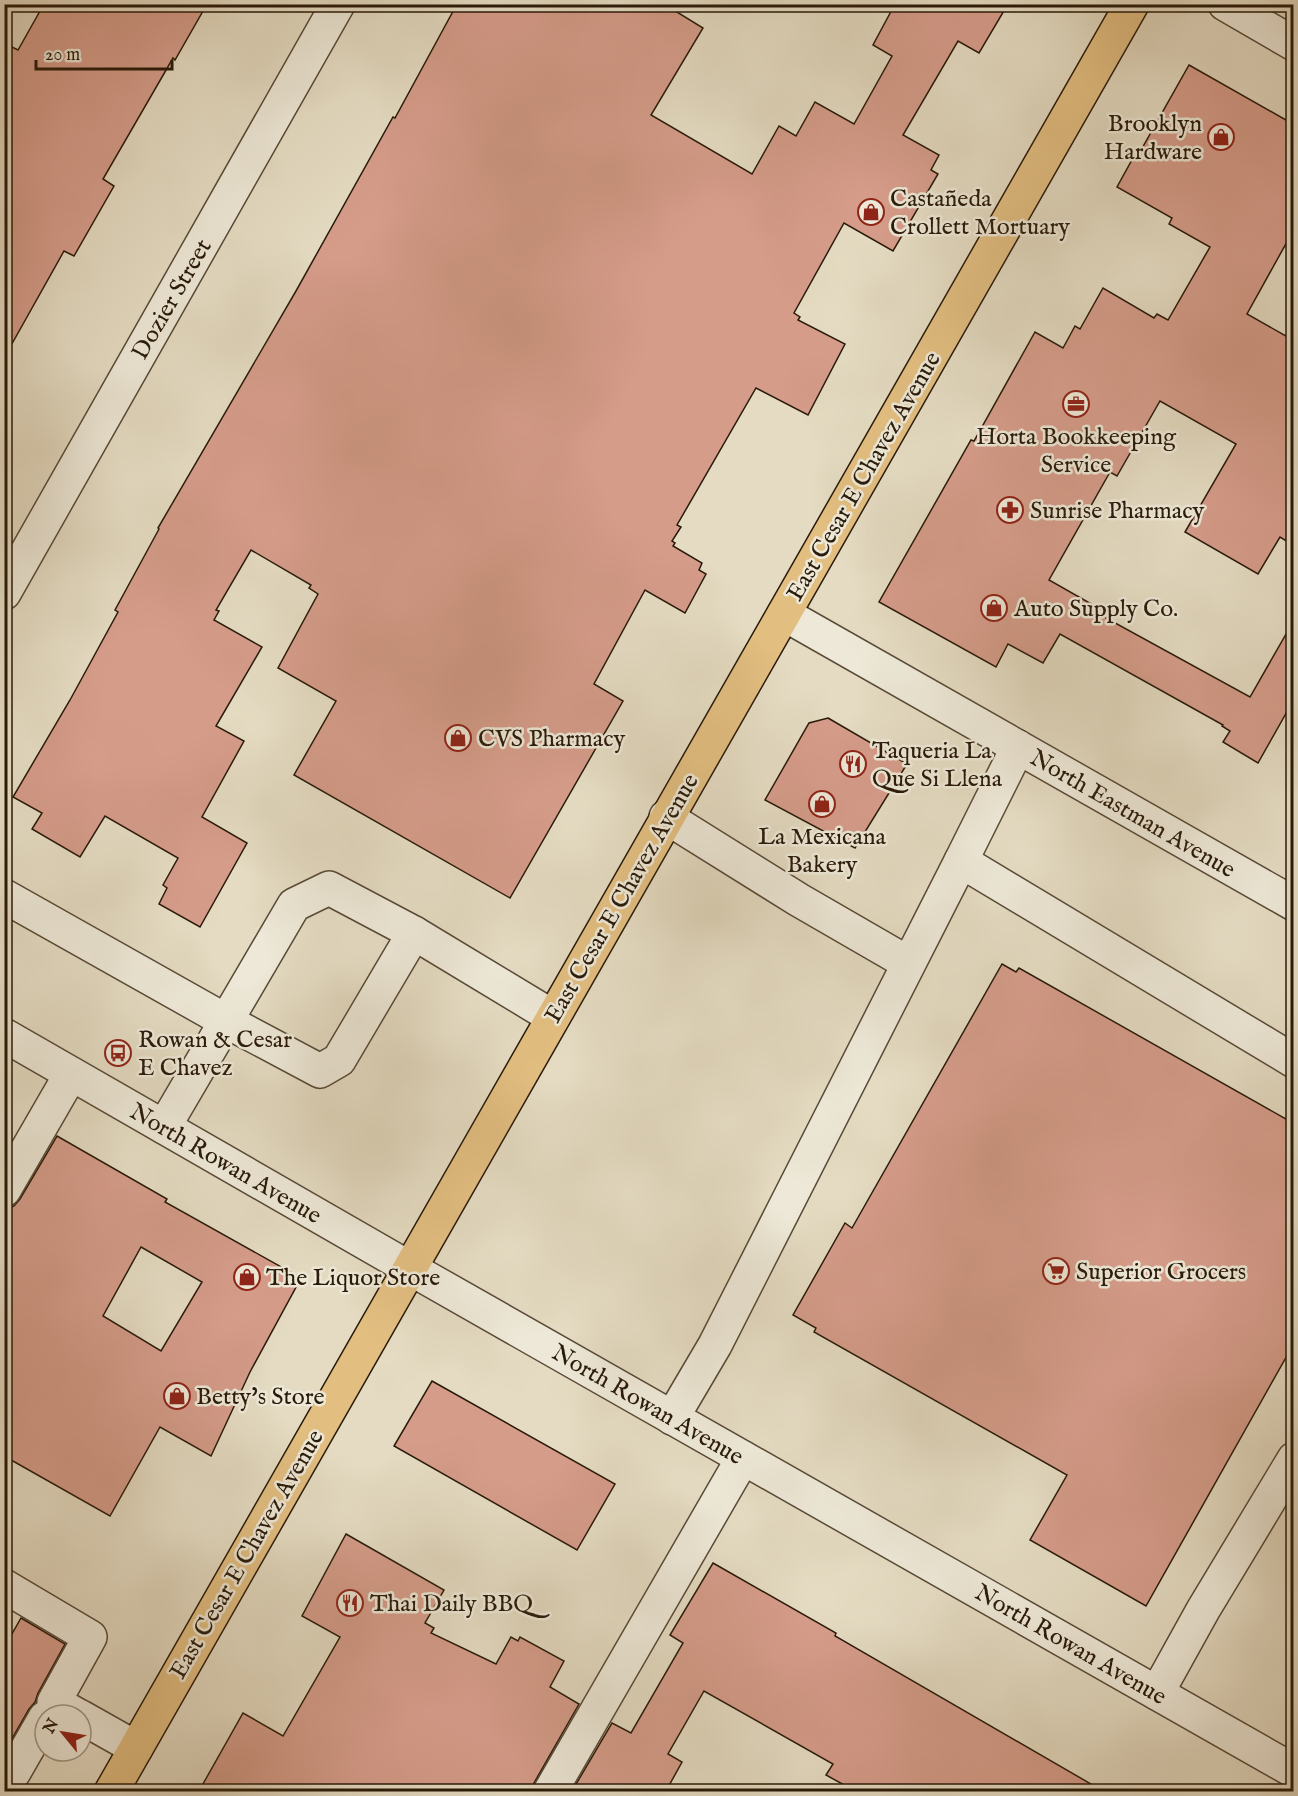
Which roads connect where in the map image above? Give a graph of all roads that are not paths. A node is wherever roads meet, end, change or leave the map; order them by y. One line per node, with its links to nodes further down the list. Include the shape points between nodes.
1 (338, 4): 5 (street, Dozier Street)
2 (1132, 4): 6 (main road, East Cesar E Chavez Avenue)
3 (1225, 4): 4 (street)
4 (1293, 44)
5 (4, 593)
6 (784, 614): 7 (street, North Eastman Avenue); 8 (main road, East Cesar E Chavez Avenue)
7 (1018, 747): 9 (street); 11 (street, North Eastman Avenue)
8 (666, 817): 13 (street); 14 (main road, East Cesar E Chavez Avenue)
9 (961, 861): 13 (street); 17 (street)
10 (4, 896): 15 (street)
11 (1293, 904)
12 (414, 933): 14 (street); 15 (street, via 329,888 294,905); 15 (street, via 339,1060 320,1071)
13 (908, 963): 22 (street, via 715,1345)
14 (553, 1017): 21 (main road, East Cesar E Chavez Avenue)
15 (226, 1022): 19 (street)
16 (8, 1046): 18 (street, North Rowan Avenue)
17 (1293, 1061)
18 (71, 1074): 19 (street, North Rowan Avenue); 20 (street)
19 (164, 1127): 21 (street, North Rowan Avenue)
20 (4, 1190)
21 (411, 1269): 22 (street, North Rowan Avenue); 30 (main road, East Cesar E Chavez Avenue)
22 (672, 1418): 23 (street, North Rowan Avenue)
23 (744, 1458): 26 (street, North Rowan Avenue); 34 (street)
24 (1293, 1459): 26 (street)
25 (4, 1586): 27 (street, via 90,1636)
26 (1157, 1693): 32 (street, North Rowan Avenue)
27 (65, 1703)
28 (93, 1728): 30 (street)
29 (33, 1748): 31 (street, via 14,1772)
30 (136, 1748): 33 (main road, East Cesar E Chavez Avenue)
31 (4, 1767)
32 (1293, 1771)
33 (111, 1791)
34 (550, 1791)

